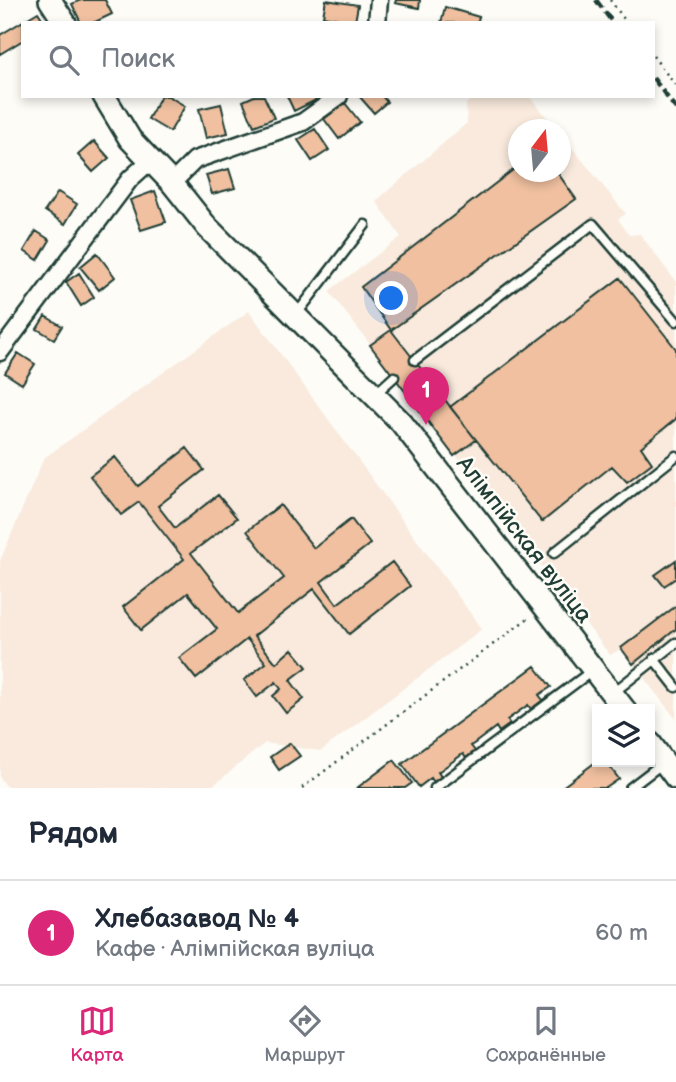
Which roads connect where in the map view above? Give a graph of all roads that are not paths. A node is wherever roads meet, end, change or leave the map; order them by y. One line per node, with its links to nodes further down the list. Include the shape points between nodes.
1 (50, 0): 3 (street)
2 (379, 0): 4 (street)
3 (64, 21)
4 (377, 21)
5 (105, 98): 7 (street, Алімпійская вуліца, via 130,139)
6 (336, 98): 8 (street, via 303,122 195,160)
7 (151, 160): 8 (street, Алімпійская вуліца); 12 (street, via 130,179)
8 (172, 183): 10 (street, Алімпійская вуліца, via 206,227)
9 (365, 225): 10 (lane)
10 (294, 318): 15 (street, Алімпійская вуліца)
11 (676, 321): 13 (lane, via 593,224)
12 (0, 352)
13 (415, 360)
14 (394, 377): 15 (lane)
15 (374, 395): 20 (street, Алімпійская вуліца, via 401,422)
16 (676, 456): 17 (lane)
17 (554, 553)
18 (676, 643): 19 (lane)
19 (654, 659): 21 (lane); 22 (lane)
20 (593, 670): 22 (street, Алімпійская вуліца); 25 (lane)
21 (676, 687)
22 (618, 701)
23 (655, 750): 24 (street)
24 (670, 770): 26 (lane)
25 (435, 788)
26 (630, 788)

